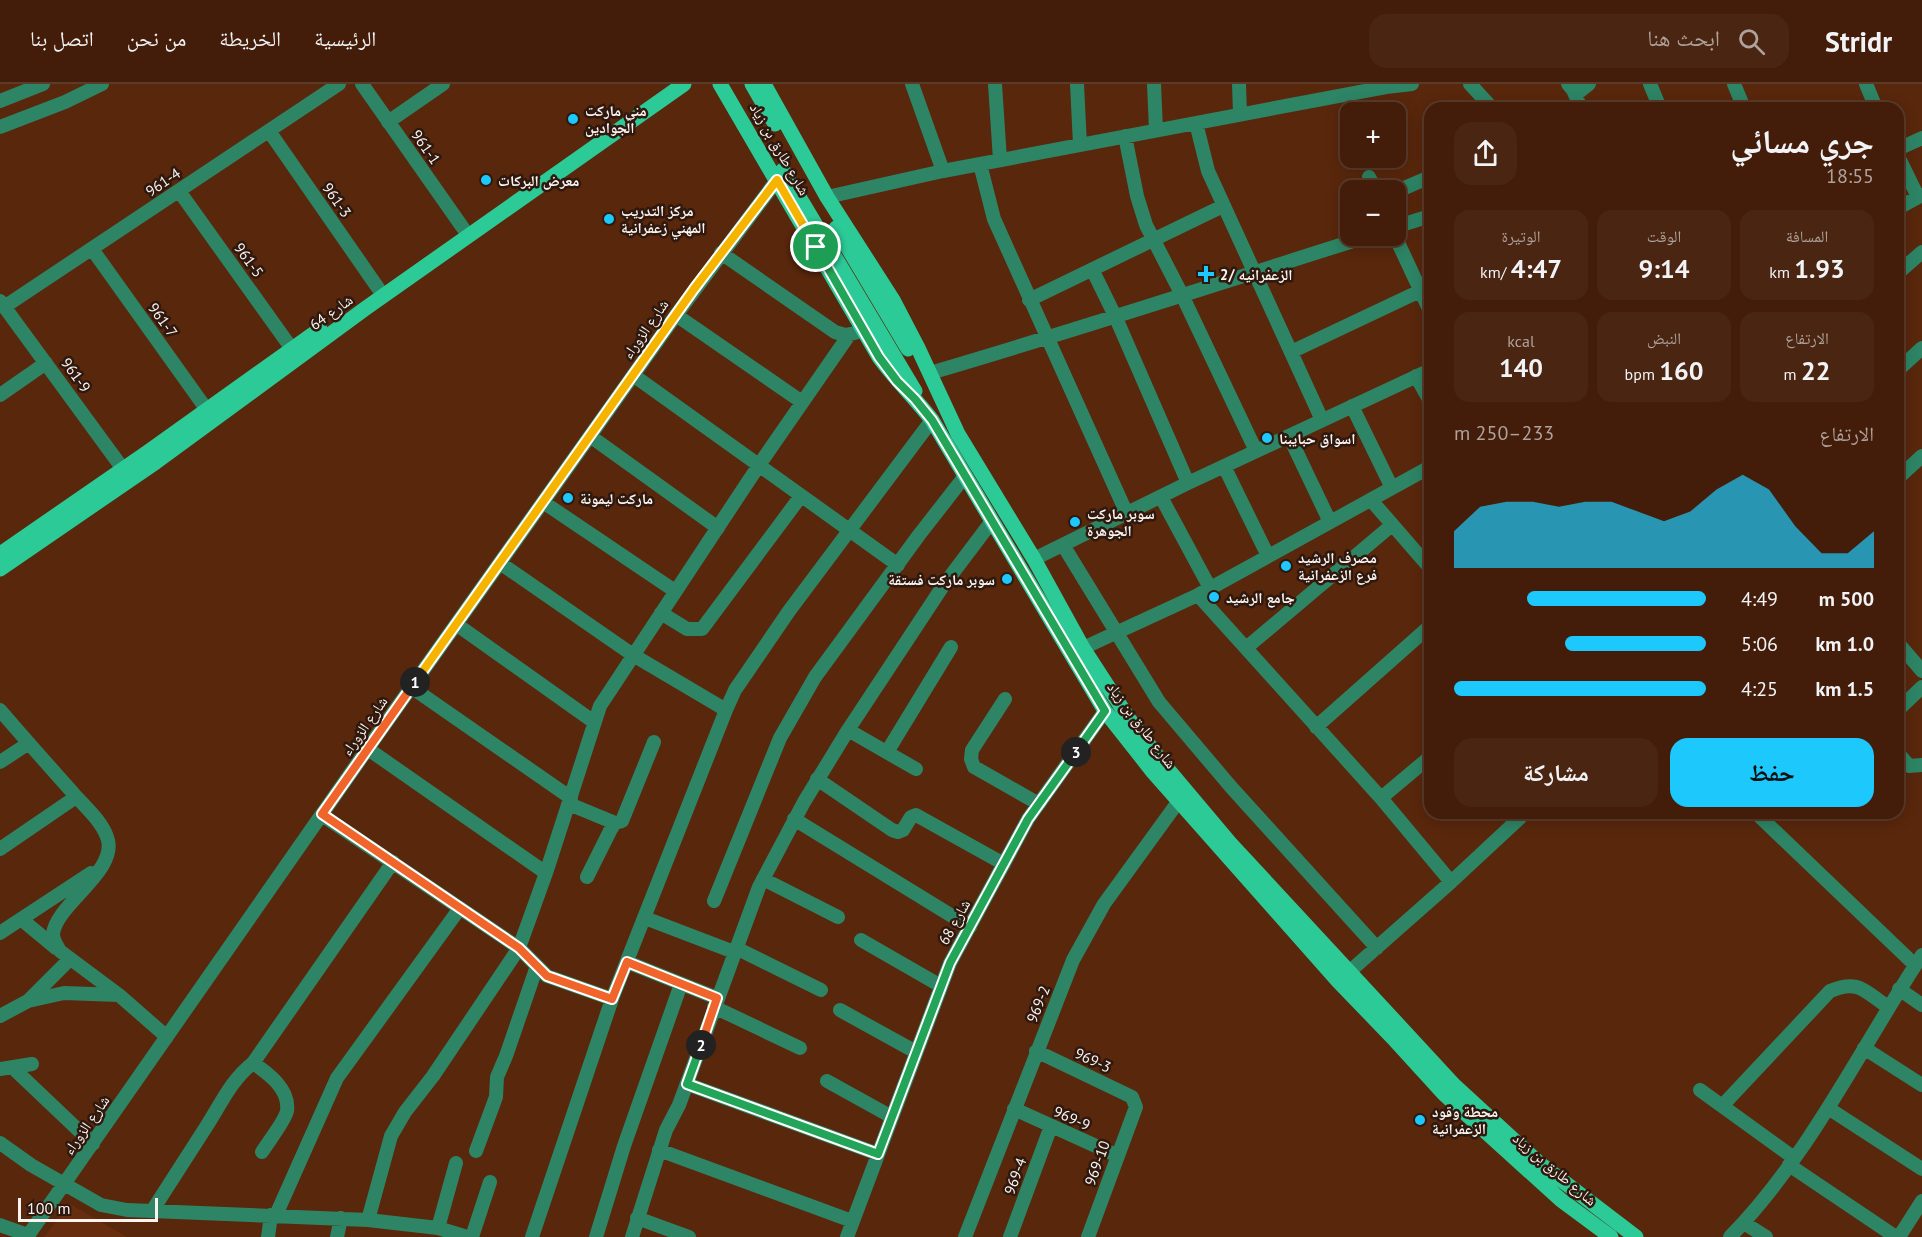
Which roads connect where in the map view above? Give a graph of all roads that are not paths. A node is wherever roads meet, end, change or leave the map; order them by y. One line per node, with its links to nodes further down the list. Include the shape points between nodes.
1 (43, 84): 25 (street)
2 (102, 84): 33 (street)
3 (339, 84): 35 (street, 961-4)
4 (362, 84): 31 (street, 961-1)
5 (443, 84): 31 (street)
6 (665, 84): 56 (main road, شارع 64)
7 (684, 84): 123 (main road, شارع 64)
8 (720, 84): 45 (main road, شارع طارق بن زياد)
9 (752, 84): 93 (main road)
10 (764, 84): 50 (main road, شارع طارق بن زياد)
11 (912, 84): 43 (street)
12 (995, 84): 40 (street)
13 (1077, 84): 38 (street)
14 (1154, 84): 34 (street)
15 (1239, 84): 30 (street)
16 (1412, 84): 22 (street)
17 (1470, 84): 26 (street)
18 (1589, 84): 24 (street)
19 (1650, 84): 27 (street)
20 (1734, 84): 28 (street)
21 (1866, 84): 29 (street)
22 (1386, 85): 30 (street)
23 (733, 87): 91 (main road)
24 (1576, 100)
25 (0, 101)
26 (1486, 102)
27 (1658, 102)
28 (1742, 102)
29 (1874, 102)
30 (1240, 114): 32 (street)
31 (388, 122): 56 (street, 961-1)
32 (1196, 123): 34 (street); 53 (street, via 1208,171)
33 (0, 127)
34 (1155, 130): 36 (street)
35 (269, 131): 49 (street, 961-4); 66 (street, 961-3)
36 (1125, 136): 38 (street); 57 (street, via 1137,196)
37 (1922, 138): 39 (street)
38 (1080, 145): 40 (street)
39 (1904, 146)
40 (1000, 160): 41 (street)
41 (980, 164): 43 (street); 70 (street, via 994,219)
42 (1904, 167): 51 (street)
43 (943, 171): 50 (street)
44 (1369, 177): 46 (street)
45 (777, 180): 62 (street, شارع الزوراء); 74 (main road, شارع طارق بن زياد)
46 (1371, 180)
47 (1424, 180): 48 (street)
48 (1406, 187)
49 (179, 191): 60 (street, 961-4); 78 (street, 961-5)
50 (827, 196): 82 (main road, شارع طارق بن زياد, via 893,300)
51 (1920, 196): 52 (street)
52 (1904, 205)
53 (1223, 206): 57 (street); 65 (street)
54 (1424, 218): 55 (street)
55 (1406, 224)
56 (463, 228): 66 (main road, شارع 64)
57 (1155, 240): 64 (street); 68 (street)
58 (1340, 245): 65 (street)
59 (1400, 246): 67 (street)
60 (92, 249): 71 (street, 961-4); 90 (street, 961-7)
61 (1922, 252): 63 (street)
62 (721, 253): 72 (street, شارع الزوراء); 75 (street, via 835,332)
63 (1904, 268)
64 (1093, 271): 70 (street); 73 (street)
65 (1253, 272): 68 (street); 79 (street)
66 (378, 288): 78 (main road, شارع 64)
67 (1420, 291): 69 (street); 79 (street)
68 (1182, 295): 73 (street); 96 (street)
69 (1424, 299)
70 (1029, 300): 76 (street)
71 (2, 304): 80 (street, 961-9)
72 (676, 315): 84 (street, شارع الزوراء); 88 (street)
73 (1116, 318): 76 (street); 104 (street)
74 (864, 330): 75 (street); 91 (main road, شارع طارق بن زياد, via 897,381)
75 (849, 335): 88 (street)
76 (1046, 337): 82 (street); 110 (street)
77 (1922, 348): 81 (street)
78 (292, 349): 90 (main road, شارع 64)
79 (1291, 352): 92 (street)
80 (46, 363): 87 (street); 100 (street, 961-9)
81 (1904, 364)
82 (930, 373): 93 (main road, شارع طارق بن زياد)
83 (1424, 373): 85 (street)
84 (633, 375): 94 (street, شارع الزوراء); 98 (street)
85 (1416, 376): 86 (street); 89 (street)
86 (1424, 390)
87 (0, 395)
88 (802, 402): 98 (street)
89 (1352, 406): 92 (street); 105 (street)
90 (207, 410): 100 (main road, شارع 64)
91 (932, 420): 103 (main road, شارع طارق بن زياد); 115 (street)
92 (1322, 420): 95 (street)
93 (958, 434): 119 (main road, شارع طارق بن زياد)
94 (590, 436): 109 (street, شارع الزوراء); 114 (street)
95 (1289, 436): 96 (street); 112 (street)
96 (1256, 451): 99 (street)
97 (1922, 456): 102 (street)
98 (759, 465): 106 (street); 114 (street)
99 (1224, 466): 104 (street); 118 (street)
100 (123, 469): 117 (main road, شارع 64)
101 (1424, 470): 105 (street)
102 (1904, 472)
103 (965, 476): 111 (main road, شارع طارق بن زياد); 122 (street)
104 (1188, 483): 107 (street)
105 (1392, 488): 108 (street)
106 (801, 496): 115 (street); 126 (street, via 702,629 687,629)
107 (1161, 496): 110 (street); 125 (street)
108 (1371, 500): 112 (street); 113 (street)
109 (543, 501): 121 (street, شارع الزوراء); 124 (street)
110 (1127, 514): 116 (street)
111 (992, 521): 142 (main road, شارع طارق بن زياد); 145 (street, via 943,586)
112 (1330, 522): 118 (street)
113 (1392, 525): 120 (street); 132 (street)
114 (718, 528): 124 (street)
115 (849, 531): 122 (street); 141 (street, via 789,611 735,690)
116 (1063, 545): 119 (street); 129 (street)
117 (0, 554)
118 (1268, 556): 125 (street)
119 (1034, 559): 131 (main road, شارع طارق بن زياد)
120 (1424, 561)
121 (500, 563): 127 (street, شارع الزوراء); 134 (street)
122 (898, 565): 174 (street, via 815,677 780,738)
123 (0, 569)
124 (675, 591): 126 (street)
125 (1204, 591): 129 (street); 132 (street)
126 (661, 613): 134 (street)
127 (456, 624): 136 (street, شارع الزوراء); 143 (street)
128 (1424, 631): 144 (street)
129 (1117, 633): 131 (street); 183 (street, via 1159,702)
130 (951, 647): 149 (street)
131 (1083, 648): 189 (main road, شارع طارق بن زياد, via 1166,767)
132 (1246, 648): 144 (street)
133 (1904, 650): 135 (street)
134 (633, 655): 141 (street); 143 (street)
135 (1922, 671)
136 (411, 687): 148 (street, شارع الزوراء); 158 (street)
137 (1922, 687): 139 (street)
138 (1005, 699): 160 (street, via 972,750 971,759 974,767)
139 (1904, 704)
140 (0, 710): 147 (street)
141 (726, 710): 177 (street)
142 (1105, 711): 159 (main road, شارع طارق بن زياد); 160 (street, شارع 68)
143 (594, 722): 158 (street)
144 (1316, 727): 157 (street)
145 (848, 730): 149 (street); 155 (street)
146 (654, 742): 165 (street, via 622,821)
147 (29, 743): 151 (street); 156 (street)
148 (368, 749): 161 (street, شارع الزوراء); 170 (street)
149 (887, 752): 154 (street)
150 (1904, 760): 153 (street, via 1909,766)
151 (0, 762)
152 (1424, 762): 157 (street)
153 (1922, 765)
154 (916, 769)
155 (818, 779): 162 (street); 168 (street, via 892,830 903,830 916,815)
156 (76, 797): 166 (street); 169 (street, via 107,836 108,851)
157 (1381, 798): 173 (street)
158 (570, 801): 165 (street); 170 (street)
159 (1178, 802): 206 (street, 969-2, via 1104,904 1072,960); 256 (main road, شارع طارق بن زياد, via 1444,1094 1561,1200)
160 (1039, 804): 168 (street, شارع 68)
161 (322, 814): 167 (street); 202 (street, شارع الزوراء)
162 (794, 819): 172 (street); 179 (street)
163 (1519, 819): 173 (street)
164 (1763, 819): 186 (street)
165 (615, 823): 171 (street)
166 (0, 849)
167 (393, 862): 175 (street); 207 (street)
168 (1004, 864): 179 (street, شارع 68)
169 (101, 867): 178 (street); 185 (street, via 55,927 53,935)
170 (546, 873): 182 (street)
171 (587, 877)
172 (763, 879): 176 (street); 184 (street)
173 (1451, 882): 183 (street)
174 (714, 901)
175 (460, 908): 182 (street); 234 (street, via 340,1072)
176 (838, 917)
177 (645, 918): 184 (street); 187 (street)
178 (21, 919): 180 (street); 185 (street)
179 (970, 927): 191 (street, شارع 68)
180 (0, 933)
181 (861, 940): 191 (street)
182 (519, 948): 188 (street); 237 (street, via 391,1136)
183 (1377, 948): 189 (street)
184 (735, 950): 193 (street); 197 (street)
185 (65, 955): 194 (street); 196 (street)
186 (1918, 960): 192 (street)
187 (627, 962): 190 (street); 195 (street)
188 (537, 966): 195 (street, via 547,976); 222 (street, via 497,1077 496,1097)
189 (1349, 972): 257 (main road, شارع طارق بن زياد, via 1494,1123 1539,1163)
190 (681, 984): 197 (street); 249 (street)
191 (941, 986): 205 (street, شارع 68)
192 (1899, 989): 198 (street); 199 (street)
193 (820, 990)
194 (119, 994): 196 (street, via 64,993); 202 (street)
195 (612, 999): 248 (street)
196 (28, 1002): 201 (street)
197 (716, 1002): 203 (street); 211 (street)
198 (1922, 1005)
199 (1888, 1007): 204 (street); 215 (street, via 1852,985 1830,991)
200 (840, 1010): 205 (street)
201 (0, 1016)
202 (167, 1037): 221 (street, شارع الزوراء)
203 (800, 1048)
204 (1864, 1048): 212 (street); 216 (street)
205 (916, 1052): 218 (street, شارع 68)
206 (1036, 1052): 214 (street, 969-3, via 1132,1096); 217 (street, 969-2)
207 (253, 1063): 224 (street, via 282,1089 286,1101 287,1112); 233 (street, via 232,1083)
208 (32, 1064): 209 (street)
209 (6, 1069): 221 (street)
210 (827, 1081): 218 (street)
211 (687, 1084): 223 (street); 225 (street)
212 (1922, 1085)
213 (1700, 1090): 215 (street)
214 (1134, 1101): 226 (street, 969-10, via 1136,1107)
215 (1722, 1106): 227 (street)
216 (1828, 1108): 227 (street); 229 (street)
217 (1014, 1109): 219 (street, 969-9); 253 (street, 969-2)
218 (892, 1117): 225 (street, شارع 68)
219 (1051, 1126): 226 (street, 969-9); 254 (street, 969-4)
220 (0, 1143): 231 (street)
221 (93, 1144): 231 (street, شارع الزوراء)
222 (476, 1150)
223 (659, 1150): 236 (street); 238 (street)
224 (262, 1152)
225 (878, 1154): 238 (street, شارع 68)
226 (1118, 1156): 255 (street, 969-10)
227 (1792, 1162): 239 (street); 260 (street)
228 (456, 1163): 241 (street)
229 (1922, 1169)
230 (490, 1182): 247 (street)
231 (64, 1185): 233 (street, via 101,1204); 243 (street, شارع الزوراء)
232 (1922, 1201): 260 (street)
233 (152, 1210): 234 (street)
234 (273, 1215): 235 (street); 244 (street)
235 (340, 1218): 237 (street); 245 (street)
236 (637, 1218): 250 (street); 251 (street)
237 (368, 1220): 242 (street)
238 (852, 1221): 252 (street, شارع 68)
239 (1744, 1223): 258 (street); 259 (street)
240 (0, 1225): 243 (street)
241 (438, 1228): 242 (street); 246 (street)
242 (416, 1231)
243 (27, 1236)
244 (268, 1237)
245 (337, 1237)
246 (467, 1237)
247 (472, 1237)
248 (532, 1237)
249 (596, 1237)
250 (632, 1237)
251 (689, 1237)
252 (847, 1237)
253 (965, 1237)
254 (1010, 1237)
255 (1088, 1237)
256 (1611, 1237)
257 (1636, 1237)
258 (1730, 1237)
259 (1766, 1237)
260 (1897, 1237)

